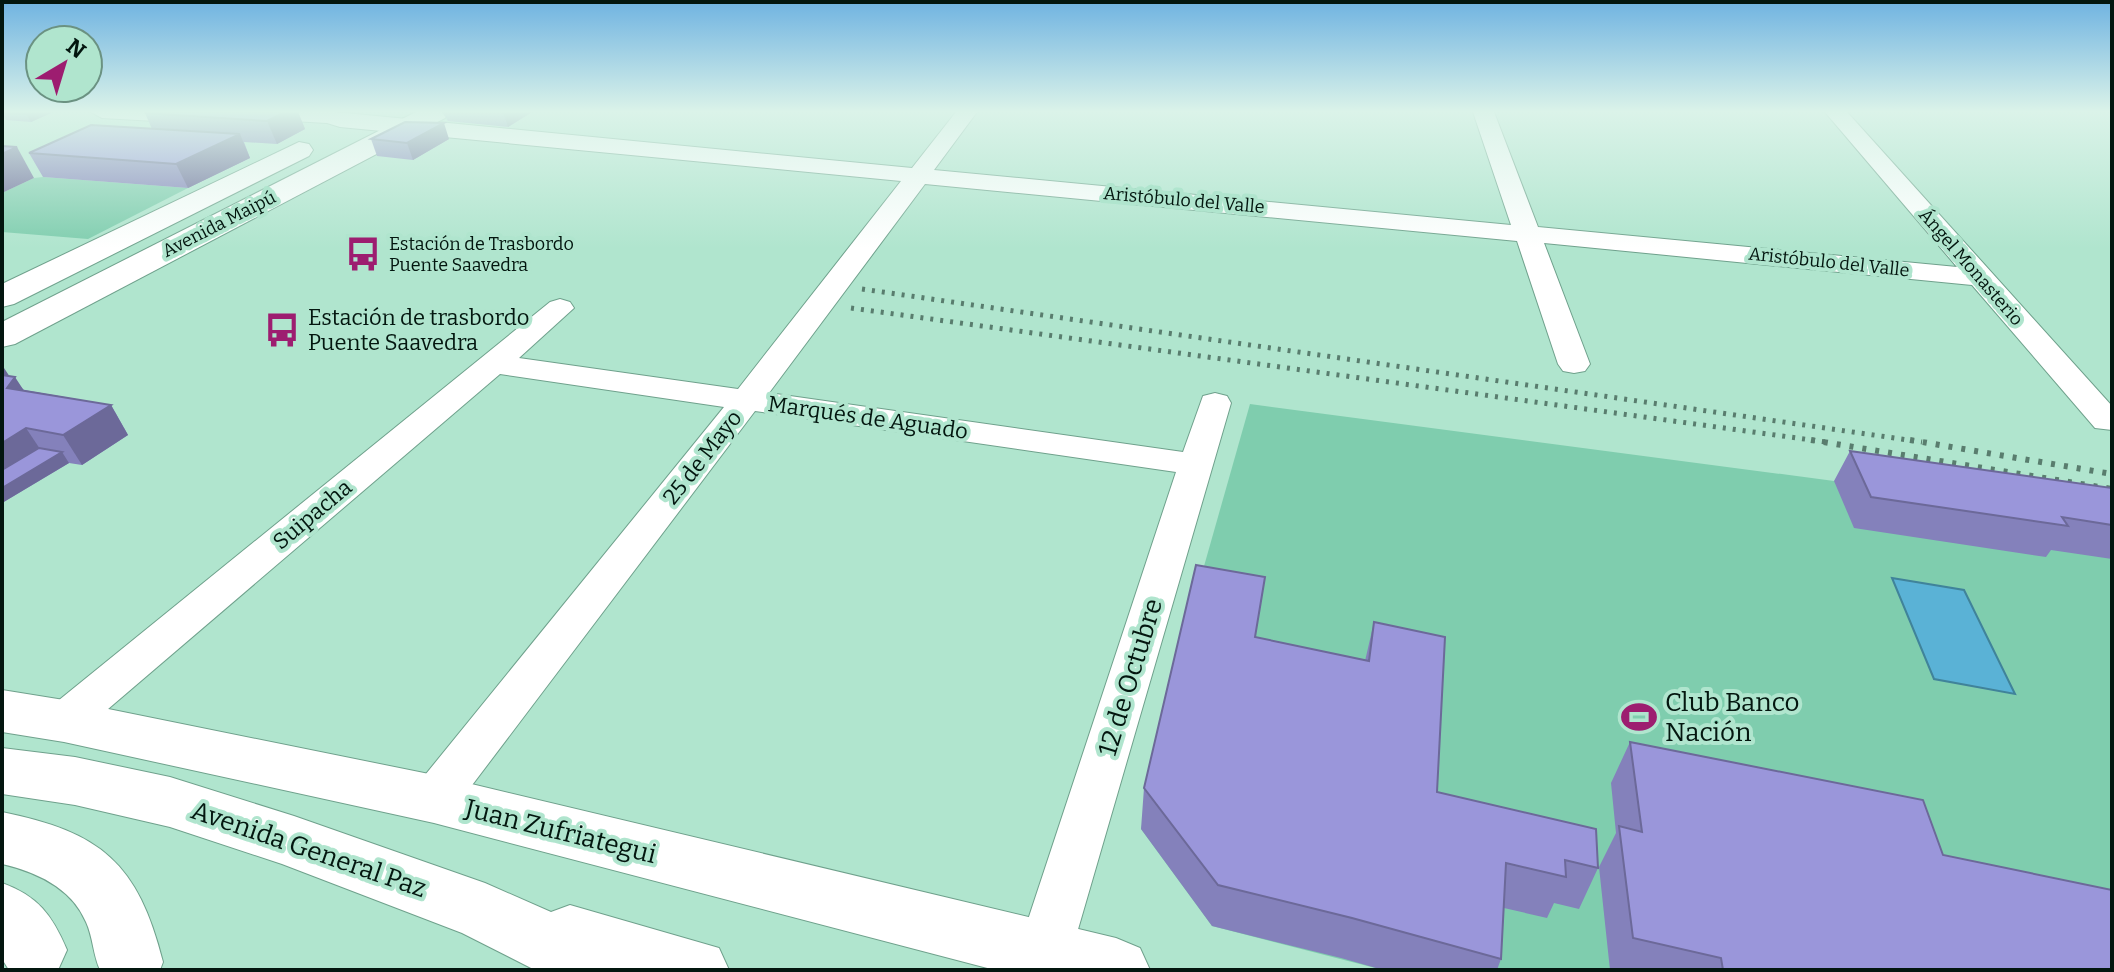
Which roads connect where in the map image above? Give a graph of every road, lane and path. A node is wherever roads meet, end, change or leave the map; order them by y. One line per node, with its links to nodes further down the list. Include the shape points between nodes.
1 (277, 157): 10 (main road, Avenida Maipú)
2 (349, 157): 12 (main road, Avenida Maipú)
3 (720, 157): 7 (street, Aristóbulo del Valle)
4 (934, 157): 7 (street, 25 de Mayo)
5 (1500, 157): 8 (street)
6 (1875, 157): 9 (street, Ángel Monasterio)
7 (920, 176): 8 (street, Aristóbulo del Valle); 15 (street, 25 de Mayo)
8 (1527, 232): 9 (street, Aristóbulo del Valle); 14 (street)
9 (1979, 277): 17 (street, Ángel Monasterio)
10 (2, 297)
11 (560, 308): 13 (street, Suipacha)
12 (2, 336)
13 (492, 364): 15 (street, Marqués de Aguado); 20 (street, Suipacha)
14 (1574, 364)
15 (747, 400): 18 (street, Marqués de Aguado); 22 (street, 25 de Mayo)
16 (1215, 403): 18 (street, 12 de Octubre)
17 (2107, 421)
18 (1196, 464): 25 (street, 12 de Octubre)
19 (2, 711): 20 (main road, Juan Zufriategui)
20 (64, 721): 22 (main road, Juan Zufriategui)
21 (2, 771): 24 (main road, Avenida General Paz, via 170,802)
22 (434, 799): 25 (main road, Juan Zufriategui)
23 (2, 838): 26 (main road, via 35,845 82,869 117,910)
24 (485, 912): 27 (main road, Avenida General Paz); 28 (main road)
25 (1045, 950): 29 (main road, Juan Zufriategui)
26 (130, 962)
27 (602, 970)
28 (695, 970)
29 (1116, 970)

